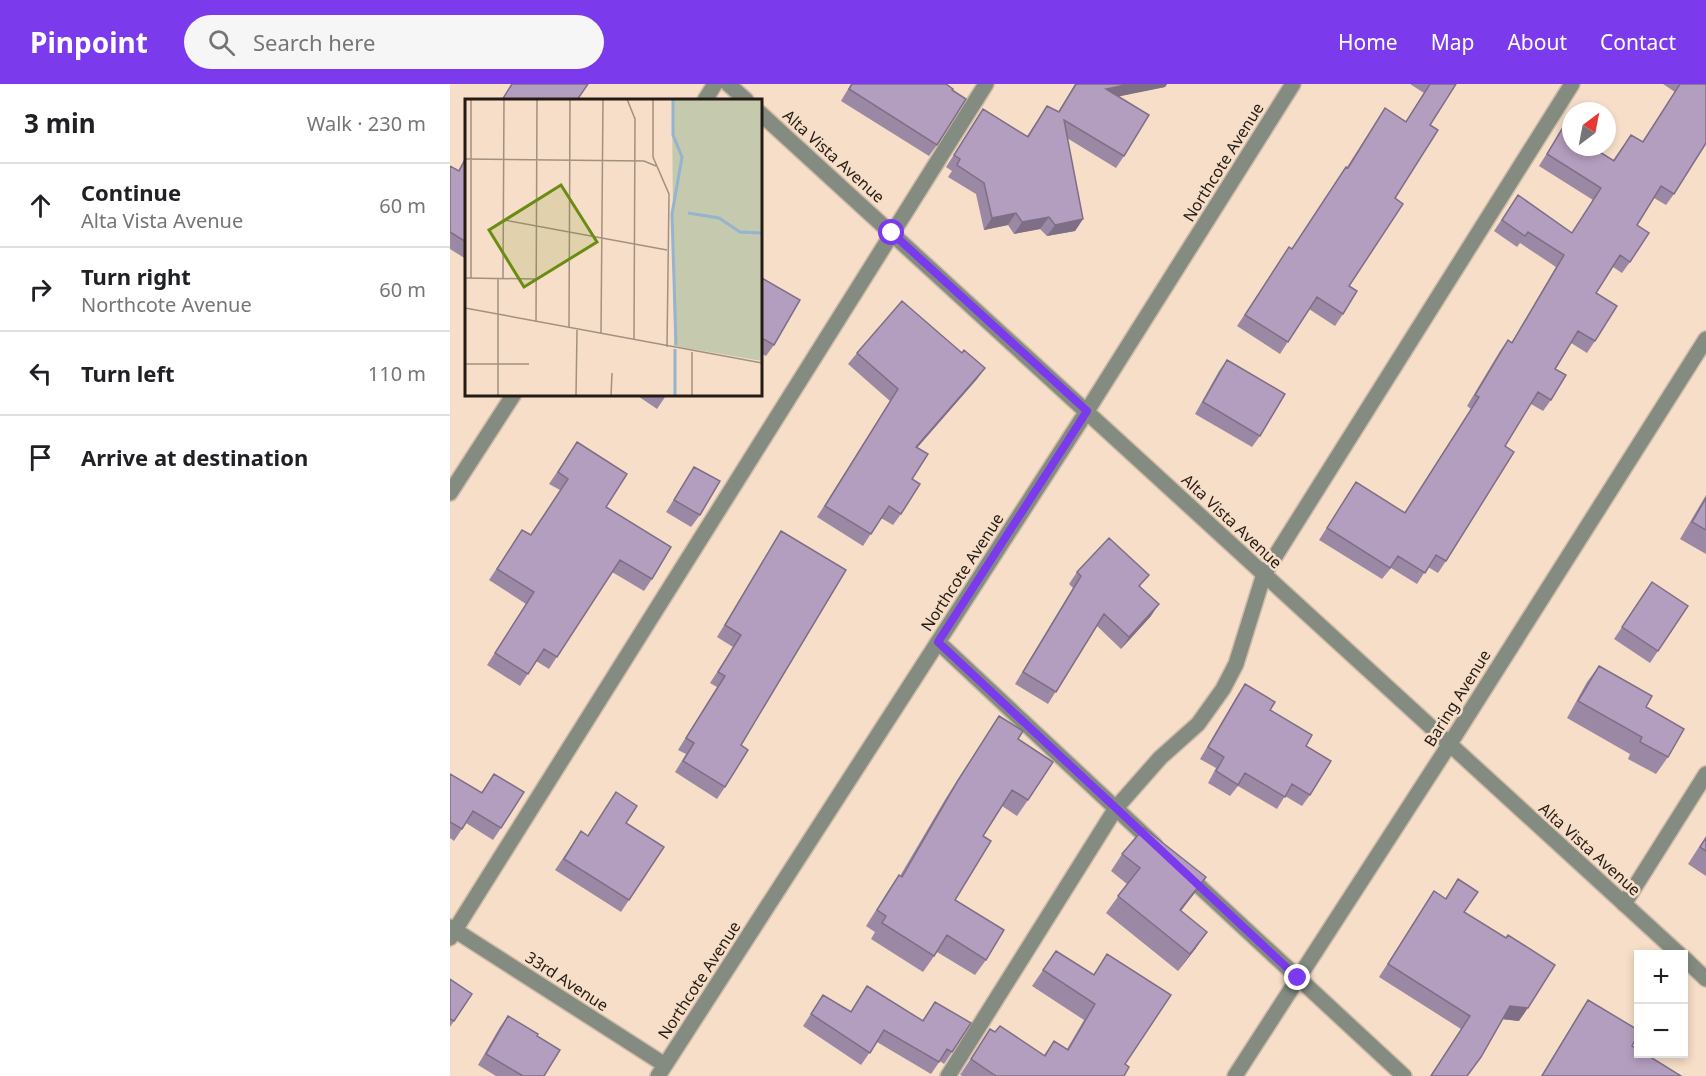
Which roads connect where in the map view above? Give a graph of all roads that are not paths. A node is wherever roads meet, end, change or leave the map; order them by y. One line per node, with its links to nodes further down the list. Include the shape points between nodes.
1 (715, 84): 6 (street)
2 (728, 84): 7 (street)
3 (986, 84): 9 (street)
4 (1293, 84): 12 (street, Northcote Avenue)
5 (1572, 84): 14 (street)
6 (706, 99)
7 (745, 99)
8 (762, 115): 9 (street, Alta Vista Avenue)
9 (892, 233): 12 (street, Alta Vista Avenue); 20 (street)
10 (1706, 339): 16 (street, Baring Avenue)
11 (513, 396): 13 (street)
12 (1087, 411): 14 (street, Alta Vista Avenue); 15 (street, Northcote Avenue)
13 (450, 493)
14 (1264, 574): 16 (street, Alta Vista Avenue); 18 (street, via 1236,664 1223,690 1198,724 1160,758)
15 (938, 642): 18 (street); 25 (street, Northcote Avenue)
16 (1449, 745): 19 (street, Alta Vista Avenue); 23 (street, Baring Avenue)
17 (1706, 774): 19 (street)
18 (1116, 808): 23 (street); 26 (street)
19 (1624, 904): 21 (street, Alta Vista Avenue)
20 (452, 932): 25 (street, 33rd Avenue)
21 (1675, 950)
22 (1688, 963): 24 (street)
23 (1298, 978): 27 (street, Baring Avenue); 28 (street)
24 (1706, 979)
25 (662, 1070)
26 (948, 1076)
27 (1235, 1076)
28 (1404, 1076)

